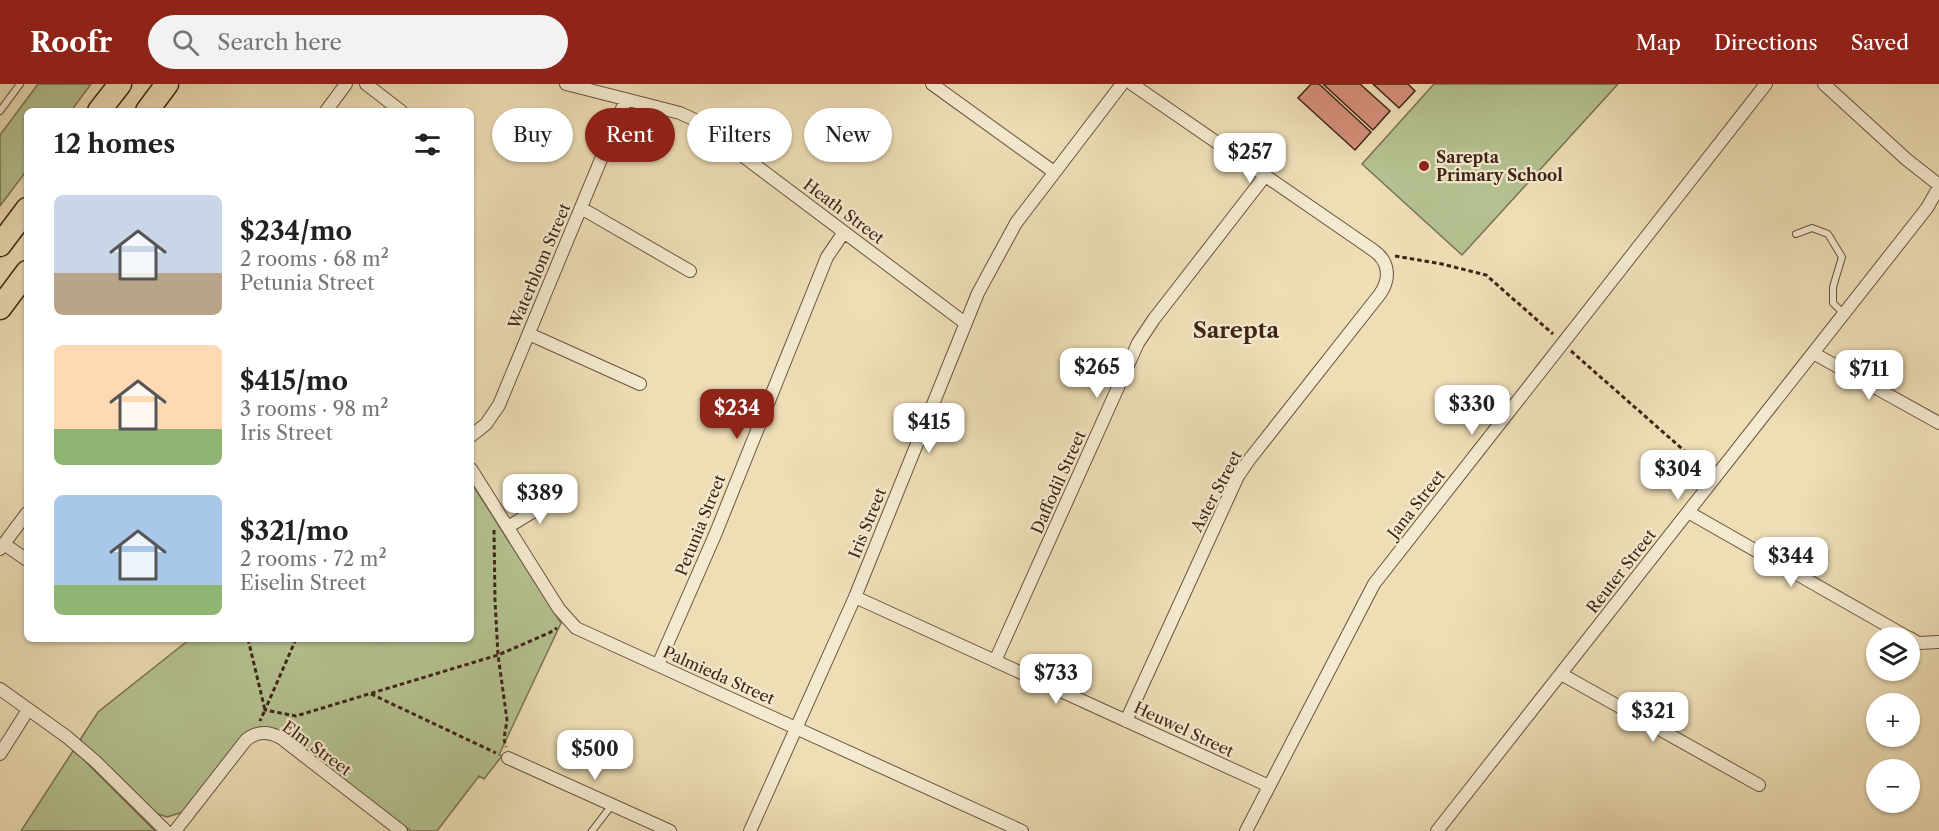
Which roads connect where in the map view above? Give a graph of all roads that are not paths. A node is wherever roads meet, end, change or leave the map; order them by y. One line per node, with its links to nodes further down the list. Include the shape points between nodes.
1 (20, 84): 17 (lane)
2 (120, 84): 13 (highway)
3 (167, 84): 14 (highway)
4 (346, 84): 15 (street)
5 (366, 84): 16 (street)
6 (566, 84): 12 (street, Heath Street)
7 (932, 84): 18 (street)
8 (1122, 84): 18 (street, Iris Street)
9 (1132, 84): 19 (street)
10 (1766, 84): 57 (street, Jana Street, via 1374,584)
11 (1824, 84): 20 (street)
12 (626, 99): 21 (street, Waterblom Street); 23 (street, Heath Street, via 695,120)
13 (101, 108)
14 (149, 108)
15 (328, 108)
16 (397, 108)
17 (0, 111)
18 (1054, 172): 30 (street, Iris Street, via 1004,243)
19 (1265, 176): 47 (street, Daffodil Street, via 1138,344); 52 (street, Aster Street, via 1380,255 1387,268 1386,282 1239,476)
20 (1939, 186): 29 (street, Reuter Street, via 1927,208)
21 (581, 208): 26 (street); 31 (street, Waterblom Street)
22 (24, 213): 25 (highway)
23 (844, 232): 30 (street, Heath Street); 48 (street, Petunia Street, via 827,257)
24 (1796, 234): 29 (lane, via 1812,228 1828,234 1842,257 1833,287 1833,303)
25 (0, 245)
26 (690, 272)
27 (24, 276): 28 (highway)
28 (0, 308)
29 (1844, 314): 32 (street, Reuter Street)
30 (965, 323): 43 (street, Iris Street)
31 (529, 333): 33 (street); 35 (street, Waterblom Street, via 499,405)
32 (1813, 353): 34 (street); 38 (street, Reuter Street)
33 (640, 384)
34 (1939, 423)
35 (474, 434)
36 (474, 475): 40 (street, Palmieda Street)
37 (557, 497): 40 (street)
38 (1688, 512): 44 (street); 49 (street, Reuter Street)
39 (24, 517): 41 (street)
40 (508, 527): 48 (street, Palmieda Street, via 567,620 585,633)
41 (2, 546): 42 (street)
42 (24, 558)
43 (855, 597): 47 (street, Heuwel Street); 53 (street, Iris Street)
44 (1891, 627)
45 (1920, 640): 46 (street)
46 (1939, 642)
47 (995, 661): 52 (street, Heuwel Street)
48 (658, 665): 53 (street, Palmieda Street)
49 (1561, 674): 56 (street); 67 (street, Reuter Street)
50 (0, 689): 51 (street)
51 (28, 710): 54 (street); 59 (street, via 68,737)
52 (1126, 721): 57 (street, Heuwel Street)
53 (796, 728): 64 (street, Iris Street); 65 (street, Palmieda Street)
54 (0, 754)
55 (508, 758): 58 (street)
56 (1759, 785)
57 (1269, 786): 66 (street, Jana Street)
58 (612, 805): 62 (lane); 63 (street)
59 (166, 831)
60 (175, 831): 61 (street, Elm Street, via 246,740 268,733 280,738)
61 (401, 831)
62 (592, 831)
63 (670, 831)
64 (750, 831)
65 (1022, 831)
66 (1246, 831)
67 (1437, 831)

